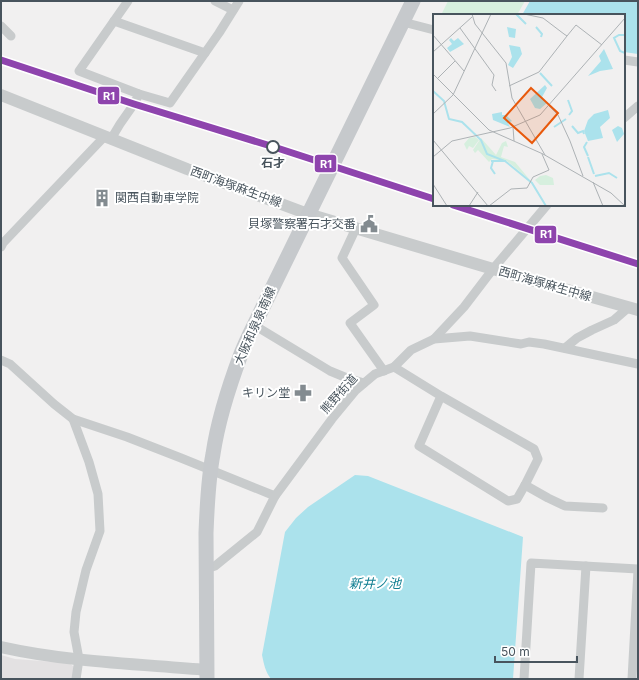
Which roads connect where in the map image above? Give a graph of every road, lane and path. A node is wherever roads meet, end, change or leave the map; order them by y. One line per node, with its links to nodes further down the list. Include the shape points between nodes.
1 (128, 1): 6 (street)
2 (215, 1): 5 (street)
3 (239, 1): 5 (street)
4 (413, 1): 7 (main road, 大阪和泉泉南線)
5 (233, 10): 11 (street)
6 (114, 21): 11 (street); 14 (street, via 78,71)
7 (403, 22): 9 (street); 20 (main road, 大阪和泉泉南線)
8 (1, 26): 10 (street)
9 (433, 30)
10 (11, 36)
11 (205, 53): 14 (street, via 170,103)
12 (625, 60): 13 (street)
13 (638, 62)
14 (139, 94): 18 (street)
15 (1, 95): 18 (street, 西町海塚麻生中線)
16 (638, 106): 17 (street)
17 (625, 117)
18 (108, 138): 20 (street, 西町海塚麻生中線); 22 (street)
19 (546, 206): 23 (street)
20 (308, 214): 21 (street, 西町海塚麻生中線); 25 (main road, 大阪和泉泉南線)
21 (356, 228): 23 (street, 西町海塚麻生中線); 31 (street, via 342,258 374,305 350,323)
22 (2, 244)
23 (493, 269): 24 (street, 西町海塚麻生中線); 26 (street, via 464,307)
24 (635, 307): 27 (street, via 576,338)
25 (254, 325): 32 (street, via 330,371); 35 (main road, 大阪和泉泉南線, via 228,391)
26 (434, 339): 27 (street, 熊野街道, via 470,336); 30 (street, 熊野街道, via 412,350)
27 (565, 348): 29 (street, 熊野街道)
28 (1, 360): 34 (street, via 10,364)
29 (638, 364)
30 (394, 367): 31 (street, 熊野街道); 33 (street)
31 (384, 371): 32 (street, 熊野街道)
32 (364, 383): 37 (street, 熊野街道, via 332,419)
33 (441, 396): 36 (street, via 534,449 538,459); 36 (street, via 419,446 508,501 517,499)
34 (73, 419): 35 (street); 43 (street, via 98,494 100,531 86,570 76,612 74,632)
35 (210, 470): 37 (street); 40 (main road, 大阪和泉泉南線)
36 (525, 485): 38 (street, via 565,506)
37 (275, 496): 40 (street, 熊野街道, via 257,532 216,566)
38 (603, 508)
39 (586, 566): 41 (street); 46 (street, via 532,563); 47 (street)
40 (206, 569): 44 (main road, 大阪和泉泉南線)
41 (638, 570): 48 (street)
42 (1, 647): 43 (street)
43 (79, 659): 44 (street); 45 (street)
44 (207, 675)
45 (76, 679)
46 (524, 679)
47 (579, 679)
48 (632, 679)

